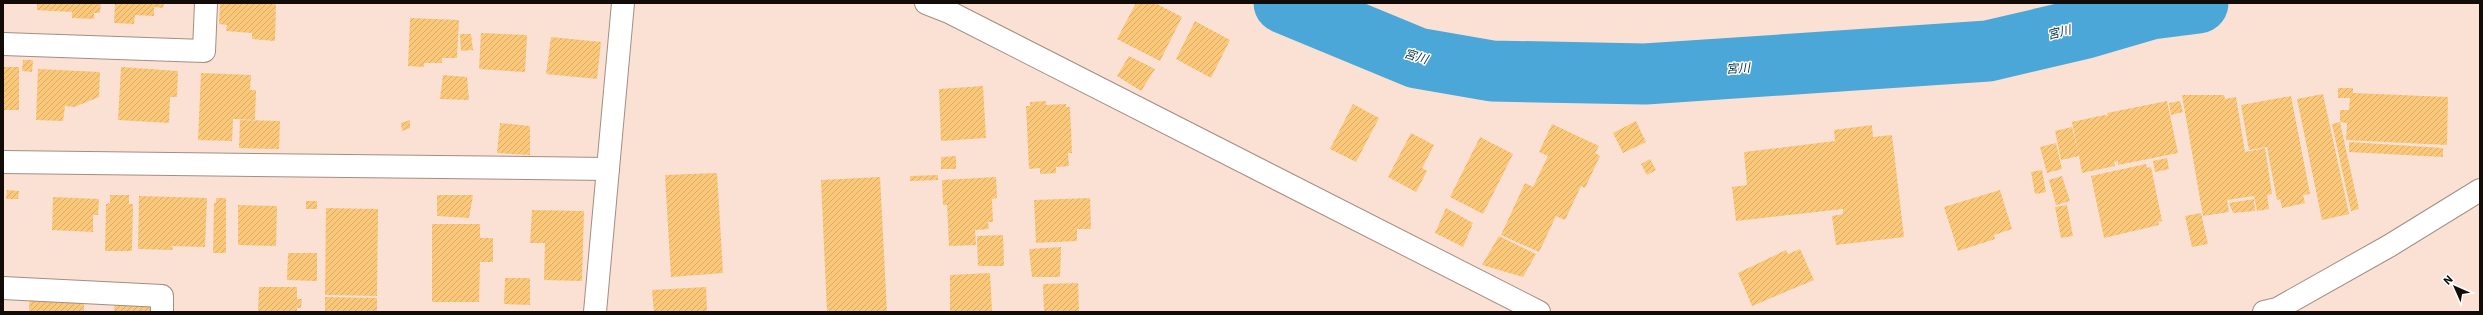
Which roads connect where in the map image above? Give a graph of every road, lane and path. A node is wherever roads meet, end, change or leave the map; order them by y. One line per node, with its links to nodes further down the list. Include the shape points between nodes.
1 (206, 3): 4 (street, via 204,51)
2 (623, 3): 6 (street)
3 (926, 3): 9 (street, via 949,12)
4 (3, 44)
5 (3, 162): 6 (street)
6 (608, 169): 11 (street)
7 (2480, 190): 12 (street, via 2389,246 2277,309)
8 (3, 288): 10 (street, via 162,296)
9 (1533, 311)
10 (162, 312)
11 (595, 312)
12 (2264, 312)

